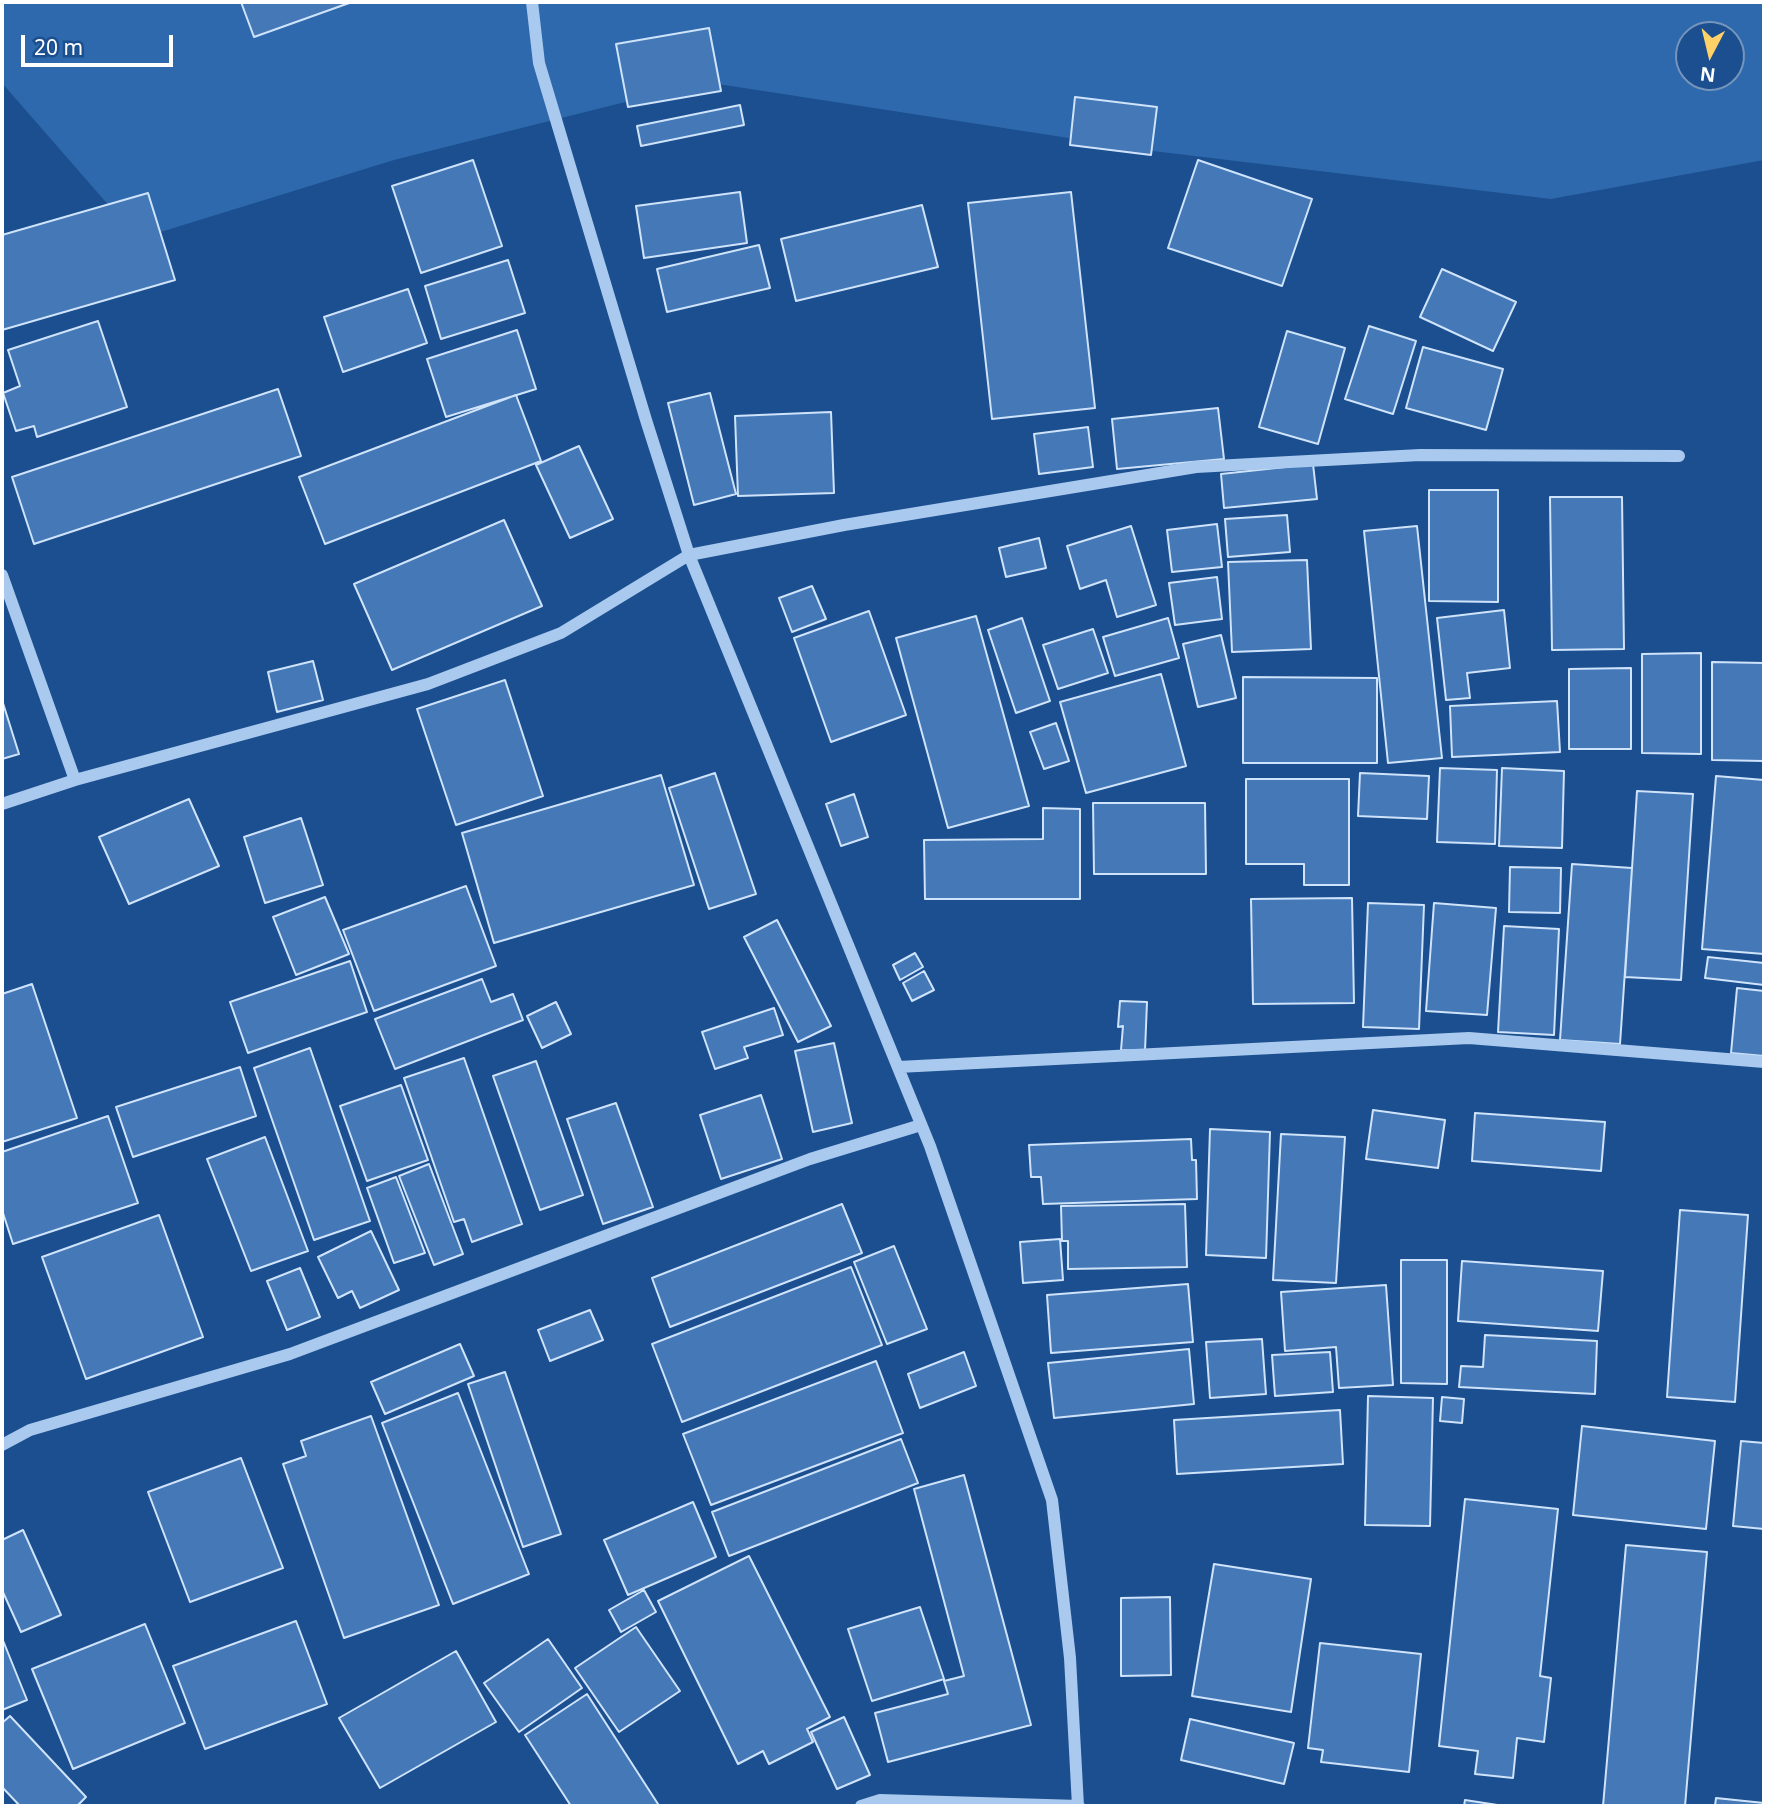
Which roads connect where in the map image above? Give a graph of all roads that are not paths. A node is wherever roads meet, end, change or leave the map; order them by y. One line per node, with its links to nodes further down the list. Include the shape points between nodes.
1 (532, 2): 3 (street, via 539,63)
2 (1679, 456): 3 (street, via 1420,455 1196,467)
3 (689, 555): 5 (street, via 561,632 428,684); 8 (street)
4 (2, 575): 5 (street)
5 (75, 780): 6 (street)
6 (2, 804)
7 (1764, 1062): 8 (street, via 1469,1038)
8 (898, 1067): 9 (street)
9 (921, 1125): 10 (street, via 810,1159 289,1354 30,1430); 12 (street, via 1052,1500 1070,1658)
10 (2, 1445)
11 (861, 1806): 12 (street, via 880,1800)
12 (1079, 1806)

